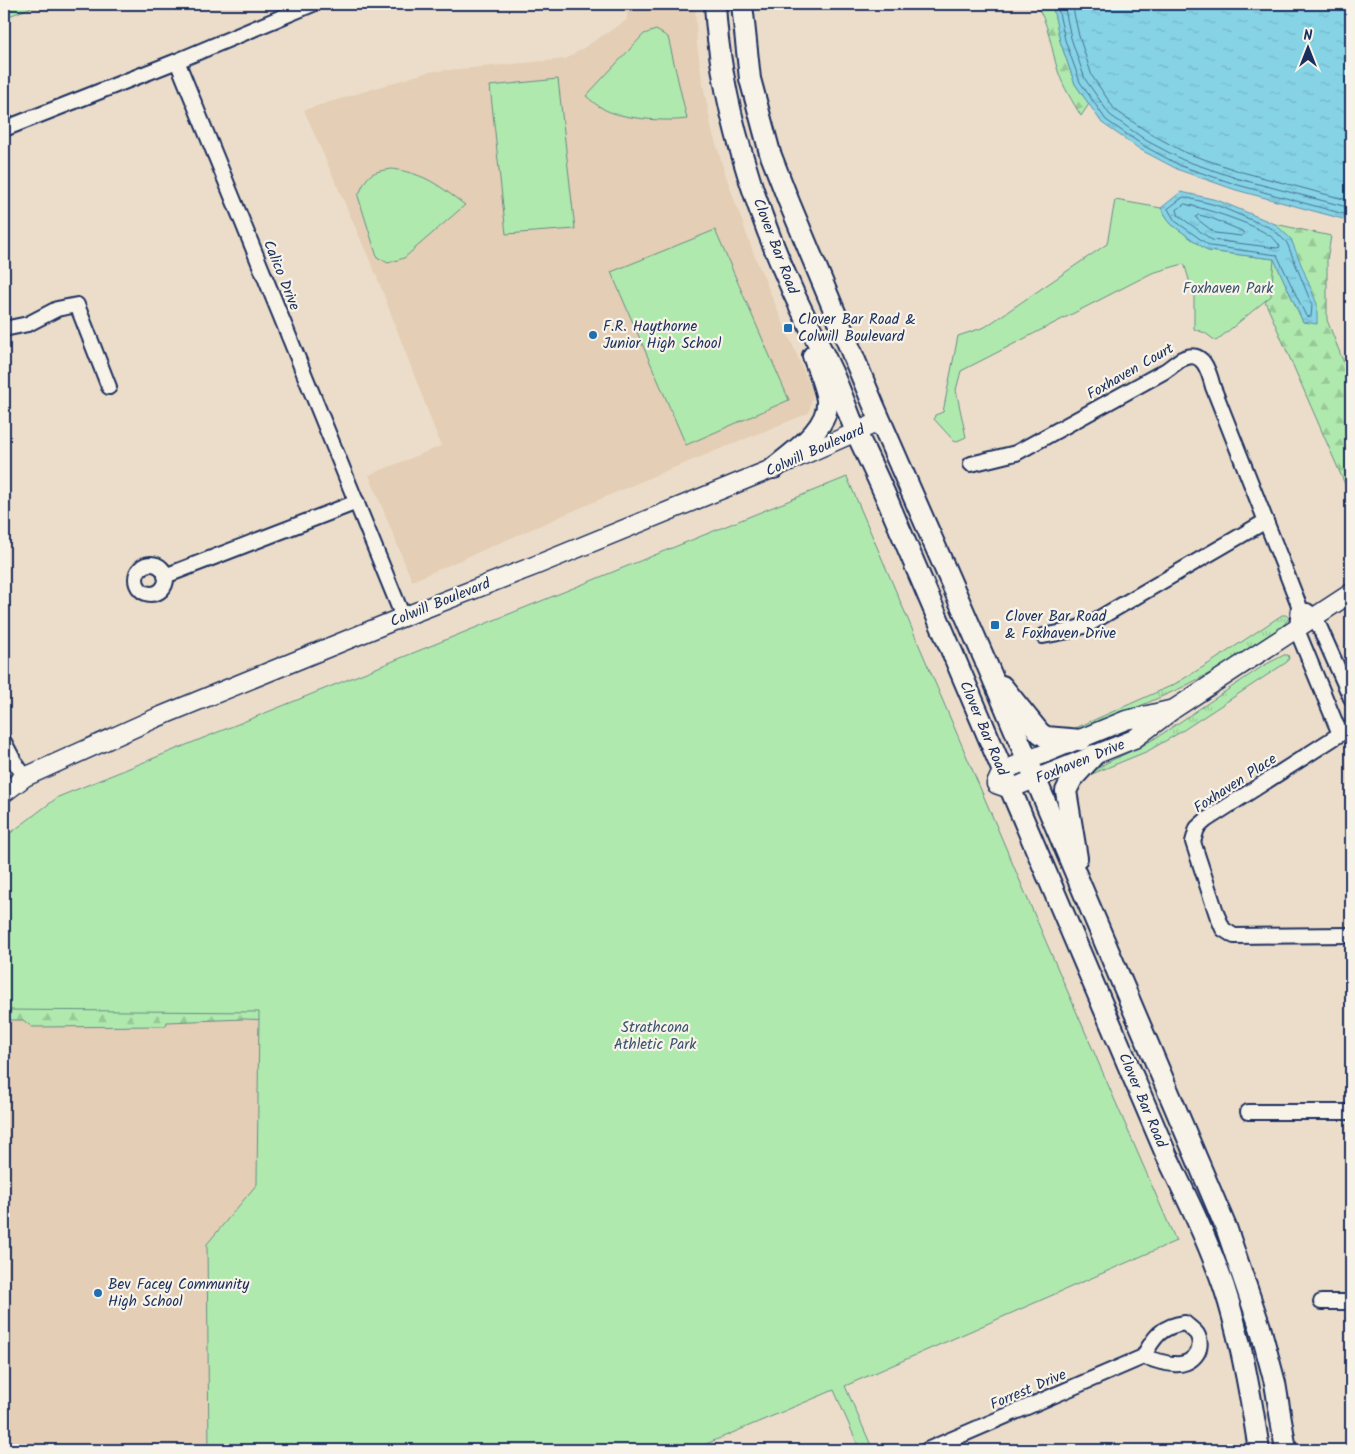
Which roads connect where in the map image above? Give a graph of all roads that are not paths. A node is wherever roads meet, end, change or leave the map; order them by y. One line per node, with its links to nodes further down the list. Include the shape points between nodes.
1 (313, 4): 4 (street)
2 (715, 4): 6 (main road, Clover Bar Road, via 726,93 737,136 768,230)
3 (742, 4): 9 (main road, Clover Bar Road, via 750,80 770,153)
4 (177, 61): 5 (street); 13 (street, Calico Drive)
5 (4, 129)
6 (795, 294): 10 (main road, Clover Bar Road); 12 (main road, via 827,401 825,417 810,438)
7 (4, 329): 8 (street, via 28,324 57,309 77,305)
8 (109, 387)
9 (881, 421): 10 (street, Colwill Boulevard); 22 (main road, Clover Bar Road)
10 (856, 432): 12 (street, Colwill Boulevard); 30 (main road, Clover Bar Road)
11 (971, 464): 14 (street, Foxhaven Court, via 1016,454 1183,358 1194,357 1202,360 1207,368)
12 (774, 468): 18 (street, Colwill Boulevard)
13 (357, 502): 15 (street); 18 (street, Calico Drive)
14 (1266, 521): 17 (street, Foxhaven Court); 21 (street, via 1089,624)
15 (165, 576)
16 (1351, 594): 19 (street, Foxhaven Drive)
17 (1299, 605): 19 (street); 20 (street, Foxhaven Place)
18 (403, 617): 31 (street, Colwill Boulevard, via 156,718)
19 (1315, 617): 20 (street, Foxhaven Drive); 23 (street)
20 (1296, 630): 24 (street, Foxhaven Drive); 25 (street, Foxhaven Place)
21 (1042, 636)
22 (988, 668): 26 (main road, via 1040,733 1046,737); 29 (main road, Clover Bar Road)
23 (1351, 698)
24 (1174, 709): 26 (street, Foxhaven Drive, via 1126,720); 28 (street, Foxhaven Drive, via 1134,739)
25 (1346, 730): 36 (street, Foxhaven Place, via 1206,820 1197,828 1192,842 1217,915 1224,929 1234,936)
26 (1081, 740): 29 (street, Foxhaven Drive)
27 (4, 742): 31 (street)
28 (1094, 755): 32 (street, Foxhaven Drive); 35 (main road, via 1072,779 1066,791)
29 (1026, 760): 30 (street, Foxhaven Drive); 32 (main road, Clover Bar Road)
30 (1002, 771): 33 (main road, Clover Bar Road)
31 (25, 777): 34 (street, Colwill Boulevard)
32 (1034, 780): 33 (street, Foxhaven Drive); 35 (main road, Clover Bar Road)
33 (1010, 789): 43 (main road, Clover Bar Road, via 1166,1154 1195,1214 1224,1288 1252,1404)
34 (4, 794)
35 (1082, 890): 44 (main road, Clover Bar Road, via 1242,1272 1275,1384)
36 (1351, 935)
37 (1248, 1112): 38 (street)
38 (1351, 1112)
39 (1321, 1302): 40 (street)
40 (1351, 1302)
41 (1143, 1357): 42 (street, Forrest Drive)
42 (927, 1450)
43 (1259, 1450)
44 (1286, 1450)

